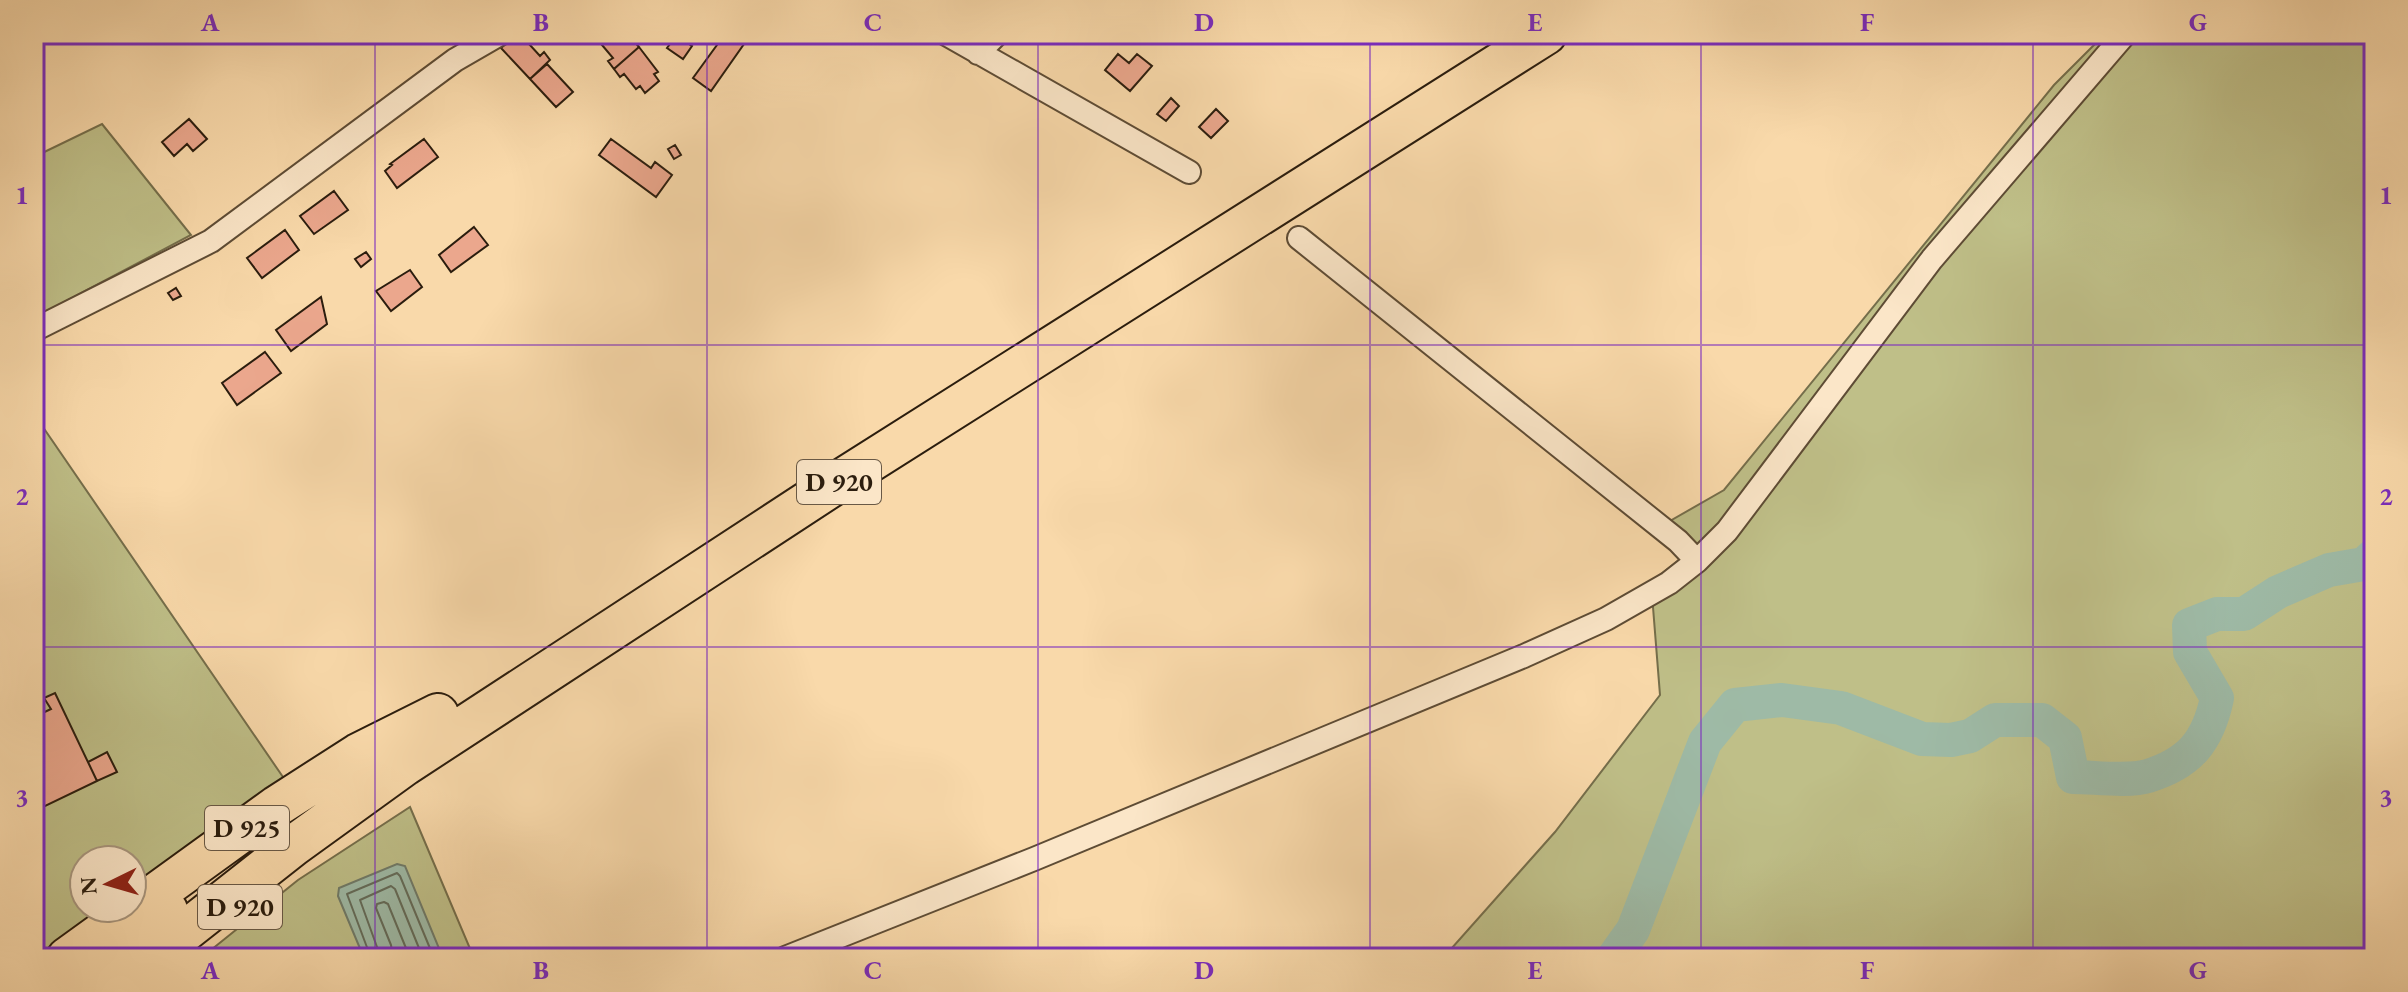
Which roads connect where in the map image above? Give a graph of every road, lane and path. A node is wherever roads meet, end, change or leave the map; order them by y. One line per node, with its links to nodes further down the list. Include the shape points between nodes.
1 (500, 34): 10 (street, via 455,60 211,241)
2 (946, 34): 7 (street)
3 (997, 34): 7 (street)
4 (1501, 34): 12 (highway, D 920)
5 (1546, 34): 13 (highway, D 920, via 841,480 405,765)
6 (2125, 34): 11 (street, via 1932,259 1742,512)
7 (978, 53): 8 (street)
8 (1189, 172)
9 (1299, 238): 11 (street)
10 (34, 330)
11 (1697, 561): 18 (street, via 1606,619 1524,656)
12 (438, 714): 14 (highway, D 925, via 358,754 277,806); 15 (highway, D 920, via 303,806)
13 (293, 846): 16 (highway, D 920); 17 (highway, D 920, via 274,880)
14 (67, 958)
15 (109, 958)
16 (151, 958)
17 (176, 958)
18 (785, 958)

